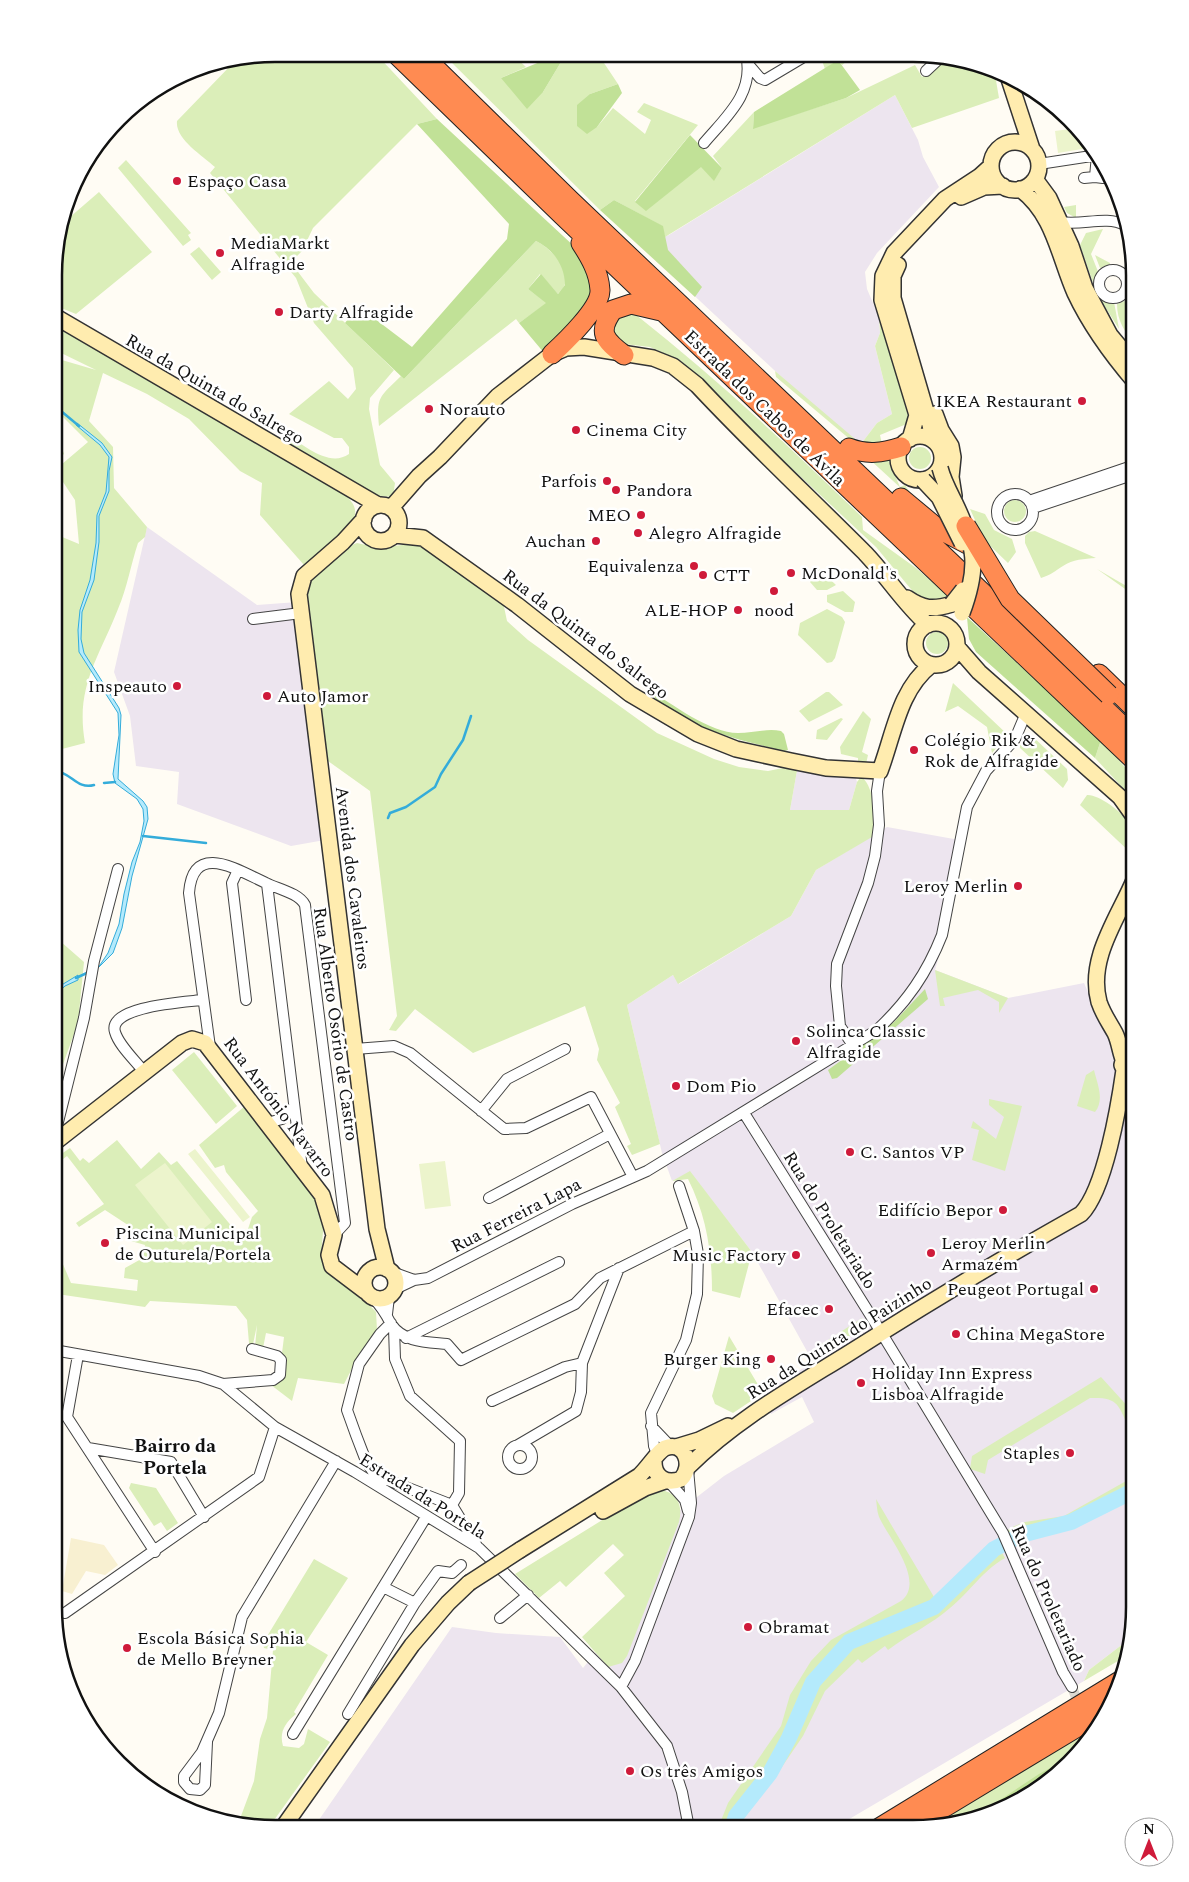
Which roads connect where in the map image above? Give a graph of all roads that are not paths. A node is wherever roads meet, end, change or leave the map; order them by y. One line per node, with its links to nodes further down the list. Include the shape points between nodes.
1 (404, 62): 21 (highway, Estrada dos Cabos de Ávila)
2 (429, 62): 30 (highway, Estrada dos Cabos de Ávila, via 535,167)
3 (747, 62): 10 (street, via 743,96)
4 (748, 62): 5 (street, via 765,80)
5 (795, 62)
6 (934, 63): 7 (street)
7 (926, 70)
8 (1011, 86): 9 (street)
9 (1015, 99): 11 (street, via 1014,126); 12 (street)
10 (704, 143)
11 (1004, 145): 12 (street, via 1019,143); 16 (street, via 994,156)
12 (1032, 150): 14 (street)
13 (1090, 156): 14 (street)
14 (1039, 164): 18 (street)
15 (1096, 165): 17 (street)
16 (991, 166): 19 (street, via 994,178); 24 (street, via 950,194 894,253 883,276)
17 (1094, 178)
18 (1036, 179): 20 (street); 22 (street)
19 (1002, 186): 20 (street); 24 (street, via 984,186 966,194 949,208 898,265)
20 (1020, 190): 31 (street, via 1034,199 1043,212 1075,293 1100,340)
21 (562, 216): 25 (highway, Estrada dos Cabos de Ávila); 27 (highway, via 593,262 600,291 595,307)
22 (1060, 222): 23 (street, via 1081,224 1107,219); 29 (street, via 1089,296 1110,336)
23 (1120, 224)
24 (887, 299): 32 (street); 34 (street, via 917,415)
25 (663, 312): 28 (highway, via 631,304 613,310 605,322 604,333 610,345); 59 (highway, Estrada dos Cabos de Ávila)
26 (62, 322): 41 (street, Rua da Quinta do Salrego, via 356,493)
27 (552, 354): 28 (street, Avenida dos Cavaleiros, via 566,348 584,347); 41 (street, Avenida dos Cavaleiros, via 498,396 440,457)
28 (624, 355): 46 (street, Avenida dos Cavaleiros, via 639,355 665,362 696,385 866,554)
29 (1126, 355)
30 (736, 356): 35 (highway, via 762,369); 58 (highway, Estrada dos Cabos de Ávila)
31 (1126, 371)
32 (915, 372): 33 (street); 40 (street, via 951,446)
33 (935, 442): 34 (street, via 923,436); 36 (street, via 942,457)
34 (899, 446): 35 (highway, via 866,454); 39 (street, via 900,467 909,477)
35 (848, 448): 55 (highway, via 937,528 995,561 1022,602)
36 (940, 468): 39 (street); 40 (street, bridge)
37 (1126, 469): 38 (street, via 1031,504)
38 (1126, 477)
39 (923, 480): 47 (street, bridge, via 939,497 964,548 967,568)
40 (954, 500): 42 (street, bridge)
41 (375, 511): 43 (street, via 396,512 400,524); 44 (street, via 364,530); 45 (street, Avenida dos Cavaleiros)
42 (966, 526): 47 (street, bridge, via 974,576); 57 (highway, bridge, via 1010,599)
43 (395, 535): 44 (street, via 386,541); 60 (street, Rua da Quinta do Salrego, via 423,538 517,604 630,694 698,734 736,749 791,762)
44 (370, 538): 45 (street)
45 (343, 542): 48 (street, Avenida dos Cavaleiros, via 304,576 299,588)
46 (901, 594): 47 (street, via 930,609); 50 (street, Avenida dos Cavaleiros, via 910,608)
47 (956, 608): 50 (street); 51 (street)
48 (301, 613): 49 (street); 72 (street, Avenida dos Cavaleiros)
49 (253, 619)
50 (930, 624): 51 (street, via 944,624); 53 (street, via 919,632 915,644 918,656)
51 (954, 631): 52 (street)
52 (958, 648): 53 (street, via 956,655); 54 (street)
53 (938, 664): 54 (street); 60 (street, via 920,673 906,694)
54 (979, 672): 56 (street)
55 (1126, 700)
56 (1026, 713): 61 (street); 70 (street, Rua Ferreira Lapa, via 1015,739 986,771 967,807 942,935 928,969 898,1011 877,1030)
57 (1126, 713)
58 (1126, 729)
59 (1126, 752)
60 (880, 771): 70 (street, via 877,791 880,825 875,856 837,964 840,1026)
61 (1126, 805)
62 (118, 869): 77 (street)
63 (238, 870): 64 (street, Rua Alberto Osório de Castro); 66 (street, Rua Alberto Osório de Castro, via 224,863 212,862 202,866 191,879 189,893); 67 (street, via 232,883)
64 (267, 884): 78 (street); 89 (street, Rua Alberto Osório de Castro, via 300,899 307,912 345,1223)
65 (1126, 898): 68 (street, via 1100,955 1096,972 1101,1006)
66 (202, 1000): 71 (street, Rua Alberto Osório de Castro); 75 (street, via 137,1009 118,1020 115,1033)
67 (246, 1000)
68 (1115, 1033): 69 (street); 74 (street)
69 (1126, 1041)
70 (852, 1044): 80 (street, Rua Ferreira Lapa)
71 (210, 1047): 75 (street, Rua António Navarro, via 198,1040 187,1040); 81 (street, Rua António Navarro)
72 (355, 1049): 79 (street, via 394,1046 410,1054); 93 (street, Avenida dos Cavaleiros, via 379,1238)
73 (565, 1049): 79 (street, via 507,1079)
74 (1126, 1064)
75 (144, 1072): 83 (street, Rua António Navarro)
76 (1126, 1081): 95 (street, Rua da Quinta do Paizinho, via 1098,1183 1088,1207)
77 (62, 1106)
78 (294, 1107): 81 (street, via 282,1119); 84 (street)
79 (481, 1111): 82 (street, via 504,1129 515,1130 590,1098)
80 (744, 1114): 85 (street, Rua Ferreira Lapa); 95 (street, Rua do Proletariado)
81 (267, 1123): 84 (street, Rua António Navarro)
82 (610, 1134): 85 (street); 87 (street)
83 (62, 1137)
84 (302, 1170): 89 (street, Rua António Navarro, via 322,1196)
85 (633, 1177): 92 (street, Rua Ferreira Lapa, via 572,1204 428,1278)
86 (679, 1186): 88 (street)
87 (489, 1198)
88 (694, 1231): 91 (street); 104 (street, via 698,1273 691,1325 674,1367 654,1402)
89 (334, 1235): 93 (street, Rua António Navarro, via 330,1260 335,1270 350,1278)
90 (559, 1262): 96 (street)
91 (619, 1268): 96 (street, via 600,1278 575,1304 461,1360 447,1344); 100 (street)
92 (414, 1280): 93 (street, Rua Ferreira Lapa); 93 (street)
93 (380, 1282): 94 (street); 94 (street)
94 (391, 1321): 96 (street); 111 (street, via 362,1358 347,1410); 115 (street, via 395,1359 410,1396 460,1442 459,1493)
95 (881, 1332): 103 (street, Rua da Quinta do Paizinho); 130 (street, Rua do Proletariado, via 1010,1546)
96 (406, 1338)
97 (252, 1349): 101 (street, via 277,1356 281,1360 280,1375 273,1380)
98 (62, 1352): 99 (street, Estrada da Portela)
99 (78, 1355): 101 (street, Estrada da Portela, via 200,1376); 108 (street, via 67,1417)
100 (582, 1363): 102 (street, via 565,1366); 106 (street, via 580,1399 574,1415)
101 (223, 1384): 105 (street, Estrada da Portela)
102 (492, 1400)
103 (743, 1420): 107 (street, Rua da Quinta do Paizinho, via 699,1440); 112 (street, Rua da Quinta do Paizinho)
104 (651, 1426): 107 (street); 109 (street)
105 (275, 1427): 110 (street, Estrada da Portela); 116 (street, via 258,1477)
106 (518, 1445)
107 (674, 1447): 109 (street, via 663,1449); 112 (street, via 687,1457)
108 (88, 1448): 116 (street, via 170,1462); 120 (street)
109 (655, 1458): 114 (street, via 656,1473); 121 (street, via 645,1471)
110 (336, 1461): 113 (street, Estrada da Portela); 135 (street, via 242,1617 223,1698)
111 (366, 1461): 113 (street); 115 (street, via 380,1478)
112 (688, 1468): 114 (street, via 681,1479); 118 (street)
113 (355, 1472): 117 (street, Estrada da Portela)
114 (667, 1481): 118 (street, via 685,1500); 121 (street, via 619,1501)
115 (452, 1506): 119 (street)
116 (204, 1517): 120 (street)
117 (426, 1517): 119 (street, Estrada da Portela); 123 (street)
118 (689, 1517): 129 (street, via 635,1661)
119 (479, 1548): 125 (street, Estrada da Portela)
120 (155, 1552): 127 (street)
121 (523, 1555): 124 (street, bridge)
122 (461, 1565): 126 (street, via 452,1573 438,1571)
123 (383, 1587): 126 (street); 134 (street)
124 (472, 1587): 137 (street, via 438,1613 412,1645); 138 (street, via 420,1650)
125 (528, 1595): 128 (street); 129 (street, Estrada da Portela)
126 (415, 1603): 132 (street)
127 (65, 1613)
128 (500, 1618)
129 (621, 1687): 139 (street, Estrada da Portela, via 667,1746)
130 (1072, 1687)
131 (1111, 1687): 140 (highway)
132 (348, 1714)
133 (1097, 1715): 136 (highway)
134 (293, 1734)
135 (207, 1742)
136 (924, 1819)
137 (288, 1820)
138 (301, 1820)
139 (687, 1820)
140 (892, 1820)

